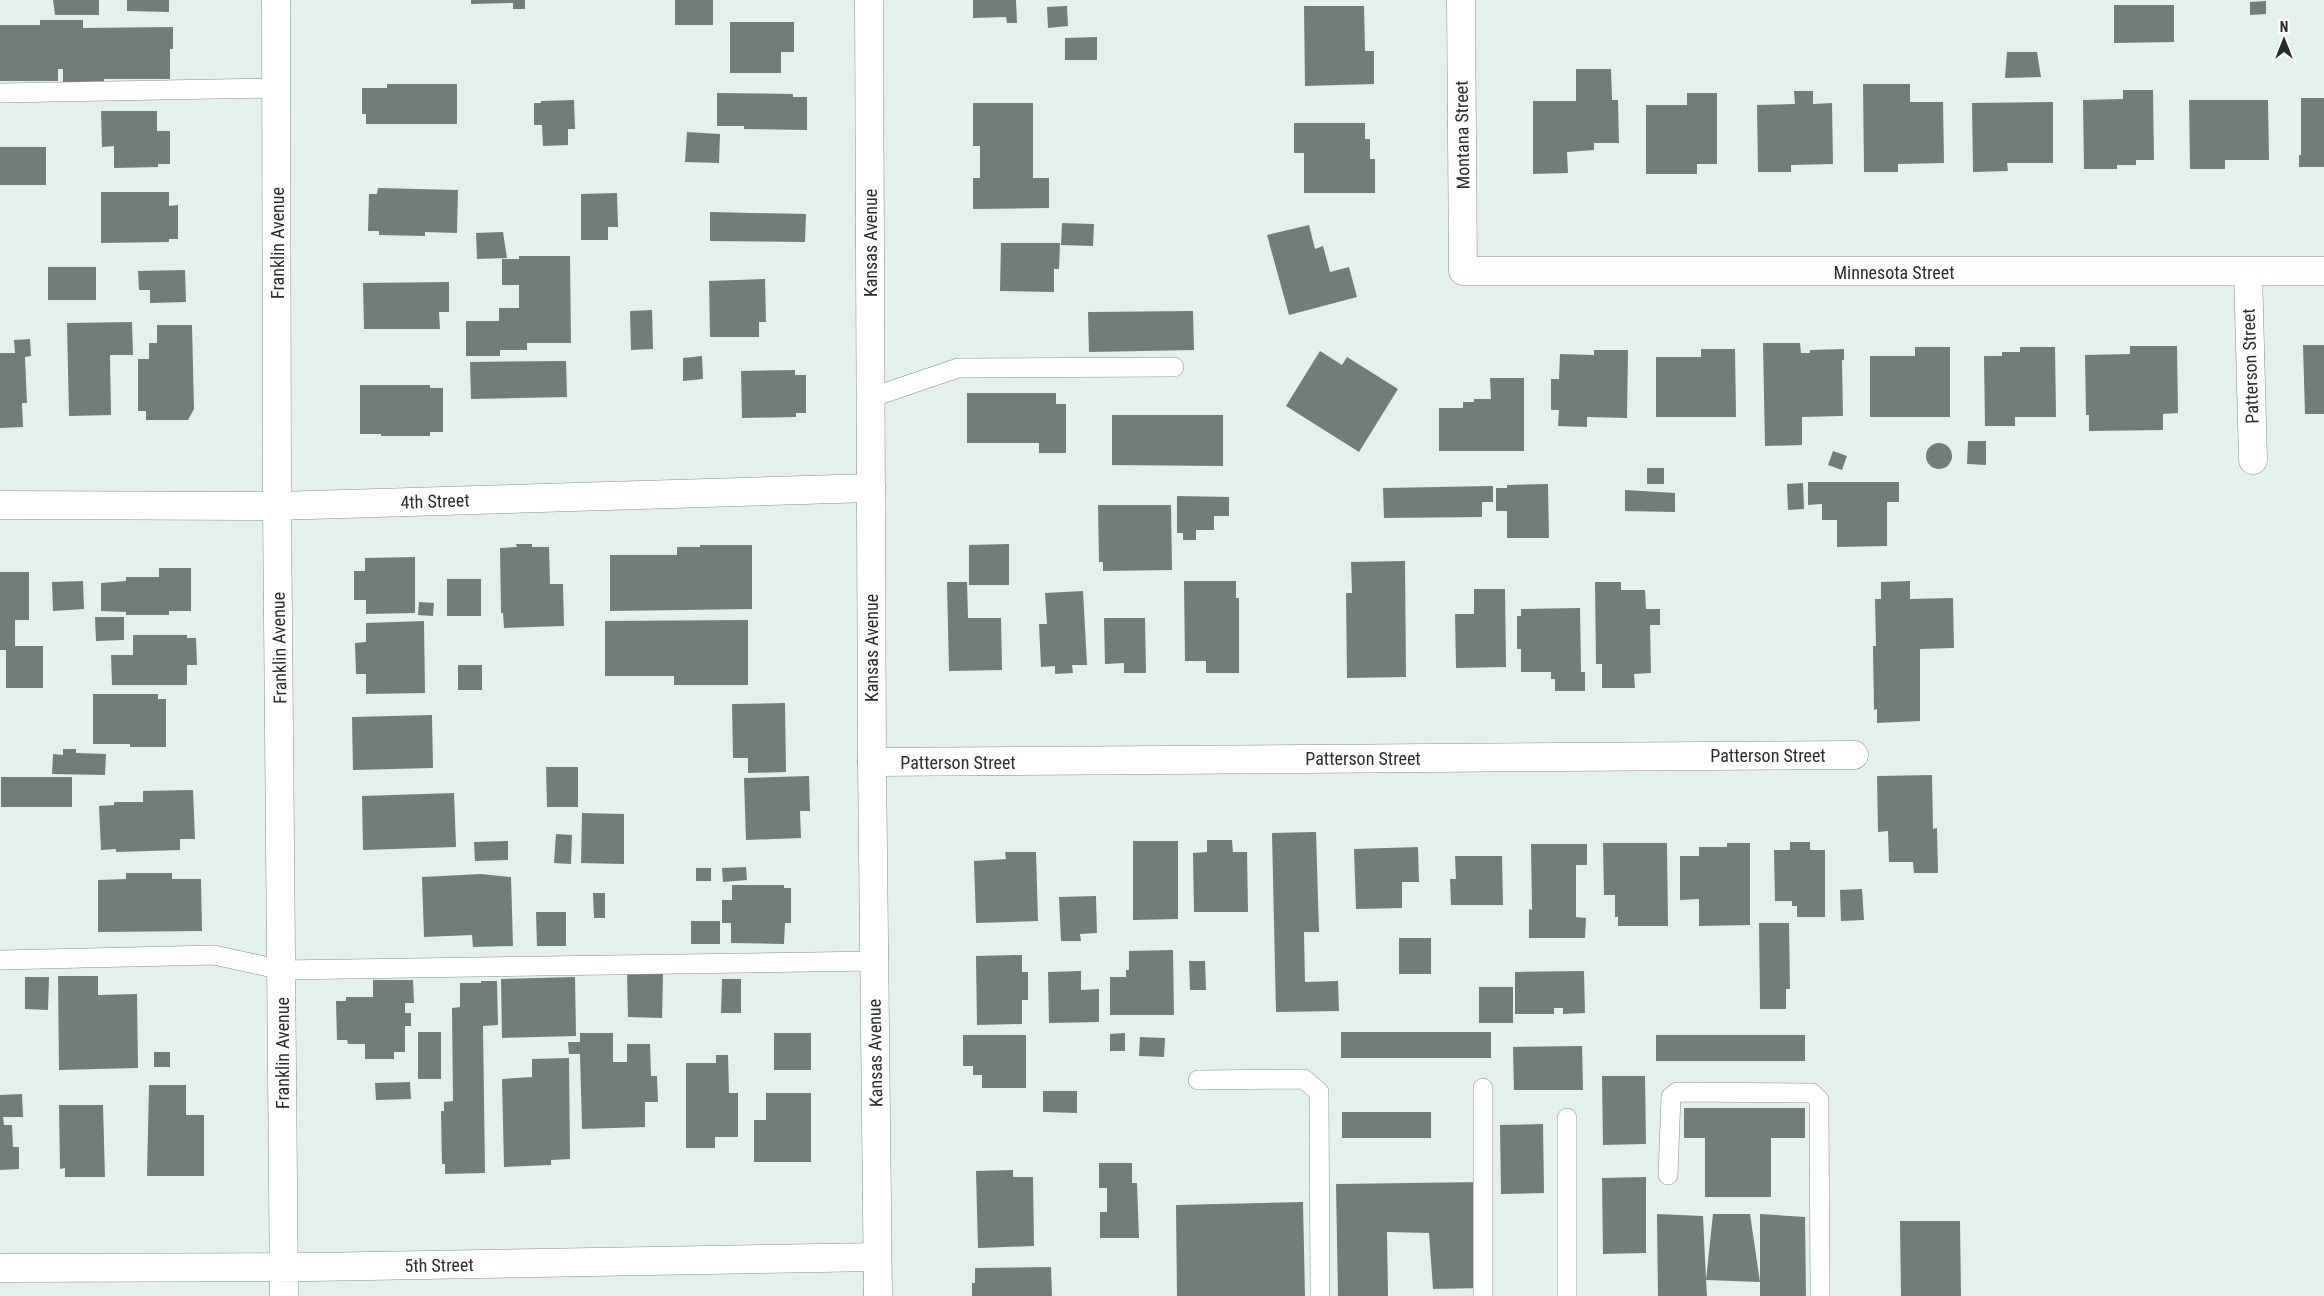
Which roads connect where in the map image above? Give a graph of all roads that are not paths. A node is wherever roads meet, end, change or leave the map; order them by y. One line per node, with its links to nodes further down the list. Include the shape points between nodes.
1 (276, 0): 4 (street, Franklin Avenue)
2 (868, 0): 10 (street, Kansas Avenue)
3 (1461, 0): 6 (street, Montana Street)
4 (276, 88): 5 (lane); 14 (street, Franklin Avenue)
5 (1, 93)
6 (1463, 271): 8 (street, Minnesota Street)
7 (2324, 271): 8 (street, Minnesota Street)
8 (2248, 272): 11 (street, Patterson Street)
9 (1174, 367): 10 (lane, via 958,368)
10 (870, 398): 12 (street, Kansas Avenue)
11 (2253, 460)
12 (871, 488): 14 (street, 4th Street); 16 (street, Kansas Avenue)
13 (0, 505): 14 (street, 4th Street)
14 (277, 506): 19 (street, Franklin Avenue)
15 (1854, 755): 16 (street, Patterson Street)
16 (872, 762): 18 (street, Kansas Avenue)
17 (0, 960): 19 (lane, via 214,955)
18 (874, 961): 19 (lane); 24 (street, Kansas Avenue)
19 (282, 970): 25 (street, Franklin Avenue)
20 (1198, 1080): 29 (lane, via 1304,1079 1319,1092)
21 (1484, 1088): 30 (lane)
22 (1567, 1118): 31 (lane)
23 (1668, 1175): 32 (lane, via 1671,1097 1677,1092 1812,1093 1819,1100)
24 (877, 1257): 25 (street, 5th Street); 28 (street, Kansas Avenue)
25 (284, 1267): 26 (street, 5th Street); 27 (street, Franklin Avenue)
26 (0, 1268)
27 (284, 1296)
28 (878, 1296)
29 (1320, 1296)
30 (1484, 1296)
31 (1567, 1296)
32 (1820, 1296)

